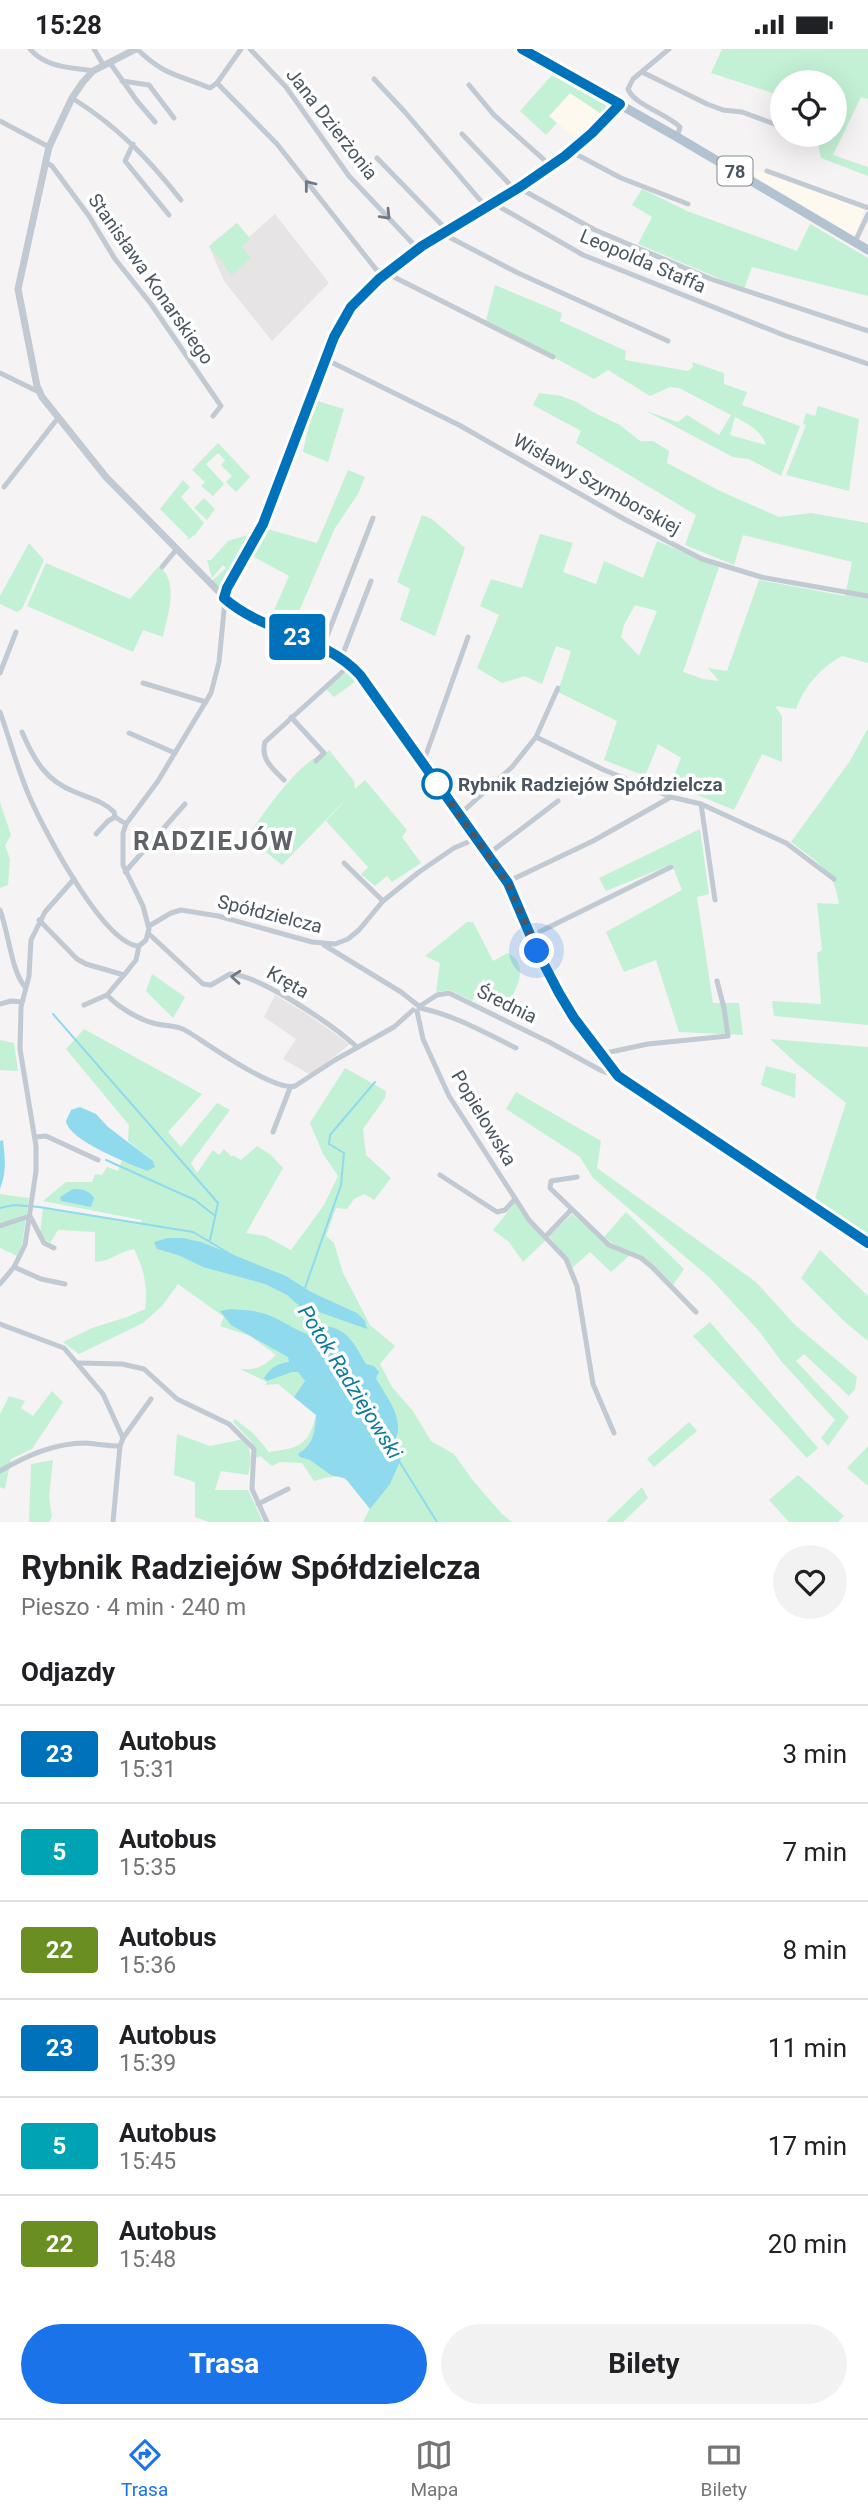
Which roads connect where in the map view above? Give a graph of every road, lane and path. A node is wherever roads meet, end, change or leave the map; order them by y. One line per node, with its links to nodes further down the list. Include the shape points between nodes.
1 (30, 49): 9 (street, via 50,64)
2 (94, 49): 8 (street)
3 (136, 49): 8 (street); 13 (street, via 179,79 210,88)
4 (242, 49): 13 (street)
5 (250, 49): 41 (street, Jana Dzierżonia, one-way to 41, via 286,86 349,176)
6 (522, 49): 16 (main road, 78)
7 (670, 49): 10 (street)
8 (107, 64): 9 (street); 12 (street)
9 (93, 71): 15 (street)
10 (642, 72): 20 (street, via 707,104); 23 (street, via 629,84 630,94 672,119 680,127)
11 (374, 79): 35 (street)
12 (122, 81): 17 (street, via 149,85); 19 (street)
13 (217, 83): 43 (street, one-way to 13, via 276,144)
14 (469, 85): 29 (street, via 494,115)
15 (72, 98): 24 (street); 25 (street)
16 (620, 104): 21 (street); 23 (main road, 78)
17 (174, 118)
18 (0, 121): 25 (street)
19 (155, 122)
20 (770, 122)
21 (592, 133): 26 (street); 29 (street)
22 (462, 134): 31 (street, Leopolda Staffa)
23 (677, 137): 40 (main road, 78)
24 (133, 144): 32 (street); 38 (street, via 125,162)
25 (49, 147): 28 (street)
26 (574, 153): 31 (street); 34 (street, via 621,178)
27 (377, 157): 39 (street)
28 (45, 162): 50 (street, via 18,289); 51 (street, Stanisława Konarskiego, via 89,216 221,406)
29 (551, 166): 31 (street)
30 (767, 171): 36 (street)
31 (518, 188): 33 (street); 44 (street, Leopolda Staffa, via 595,230 743,291)
32 (181, 200)
33 (493, 203): 35 (street); 48 (street, Leopolda Staffa, via 583,255)
34 (688, 204)
35 (486, 207): 39 (street)
36 (868, 208)
37 (868, 214): 40 (street)
38 (169, 215)
39 (445, 231): 41 (street); 45 (street, via 518,273)
40 (855, 242): 42 (main road, 78)
41 (418, 249): 43 (street)
42 (868, 250)
43 (384, 275): 46 (street); 47 (street, via 346,313)
44 (868, 331)
45 (668, 341)
46 (553, 357)
47 (326, 359): 58 (street, Wisławy Szymborskiej, via 459,425 702,559 761,577); 59 (street, via 265,518)
48 (868, 364)
49 (0, 373): 50 (street)
50 (39, 392): 52 (street)
51 (213, 416)
52 (58, 418): 53 (street); 55 (street, via 106,477)
53 (4, 487)
54 (373, 518): 62 (street)
55 (176, 549): 56 (street); 59 (street)
56 (162, 567)
57 (371, 581): 63 (street)
58 (868, 596)
59 (224, 598): 62 (street); 68 (street, via 219,662)
60 (16, 632): 65 (street)
61 (468, 637): 76 (street)
62 (322, 649): 63 (street)
63 (341, 659): 64 (street)
64 (350, 665): 70 (street); 76 (street)
65 (0, 673)
66 (143, 683): 68 (street)
67 (558, 688): 73 (street)
68 (206, 702): 74 (street)
69 (0, 712): 91 (street, via 29,795)
70 (291, 717): 75 (street, via 324,753); 77 (street, via 263,747 267,763)
71 (22, 732): 83 (street, via 38,765 53,782 104,804)
72 (129, 733): 74 (street)
73 (536, 737): 78 (street); 82 (street, via 512,767)
74 (175, 754): 84 (street)
75 (316, 761)
76 (423, 764): 82 (street)
77 (284, 780)
78 (671, 797): 81 (street); 93 (street)
79 (558, 801): 87 (street)
80 (185, 804): 90 (street)
81 (701, 804): 92 (street, via 786,843); 94 (street)
82 (458, 815): 86 (street)
83 (115, 817): 84 (street); 85 (street)
84 (126, 824): 90 (street, via 121,849)
85 (96, 834)
86 (475, 839): 87 (street); 95 (street, Spółdzielcza, via 454,848)
87 (487, 855): 93 (street)
88 (344, 863): 95 (street)
89 (671, 867): 100 (street)
90 (125, 872): 98 (street)
91 (74, 879): 97 (street); 102 (street, via 104,922)
92 (834, 879)
93 (507, 882): 100 (street)
94 (715, 900)
95 (383, 901): 101 (street, Spółdzielcza, via 348,939)
96 (0, 910): 105 (street, via 16,977)
97 (39, 920): 103 (street, via 77,959); 105 (street, via 31,940)
98 (149, 926): 99 (street); 101 (street, Spółdzielcza, via 181,910)
99 (149, 935): 102 (street); 111 (street, Kręta, one-way to 99, via 306,1010 248,978 230,974 212,985 203,983)
100 (531, 936): 113 (street, via 559,993)
101 (324, 945): 110 (street, via 401,992)
102 (139, 946): 103 (street, via 136,960)
103 (124, 975): 106 (street)
104 (717, 981): 113 (street, via 728,1037 648,1044)
105 (25, 987): 107 (street)
106 (107, 995): 109 (street); 115 (street, via 150,1022 179,1026 270,1082)
107 (22, 1002): 108 (street); 117 (street, via 22,1066)
108 (0, 1004)
109 (84, 1005)
110 (417, 1008): 111 (street); 112 (street, Średnia, via 477,1028); 114 (street, Średnia, via 449,993); 121 (street, Popielowska, via 423,1039 449,1096)
111 (357, 1047): 115 (street)
112 (516, 1048)
113 (601, 1054): 114 (street)
114 (618, 1076): 126 (street)
115 (290, 1088): 116 (street)
116 (273, 1132)
117 (35, 1137): 118 (street, via 46,1136); 123 (street)
118 (98, 1160)
119 (440, 1175): 121 (street, via 497,1212)
120 (577, 1177): 122 (street, via 551,1181 550,1188)
121 (515, 1199): 125 (street, Popielowska)
122 (571, 1210): 125 (street); 131 (street, via 609,1245 652,1267)
123 (31, 1213): 124 (street); 127 (street, via 44,1243); 128 (street, via 25,1245)
124 (0, 1226)
125 (546, 1236): 135 (street, Popielowska, via 566,1258 577,1286 593,1384)
126 (868, 1243)
127 (54, 1248)
128 (14, 1267): 129 (street); 130 (street)
129 (0, 1284)
130 (65, 1284)
131 (696, 1312)
132 (0, 1324): 133 (street, via 64,1348)
133 (78, 1363): 136 (street, via 103,1394); 140 (street, via 144,1369 177,1399 229,1424 254,1449 251,1479)
134 (151, 1399): 136 (street)
135 (614, 1433)
136 (123, 1438): 137 (street)
137 (120, 1446): 138 (street, via 85,1443 57,1447 26,1456); 141 (street)
138 (0, 1471)
139 (288, 1489): 140 (street)
140 (258, 1504): 142 (street)
141 (113, 1522)
142 (267, 1522)

